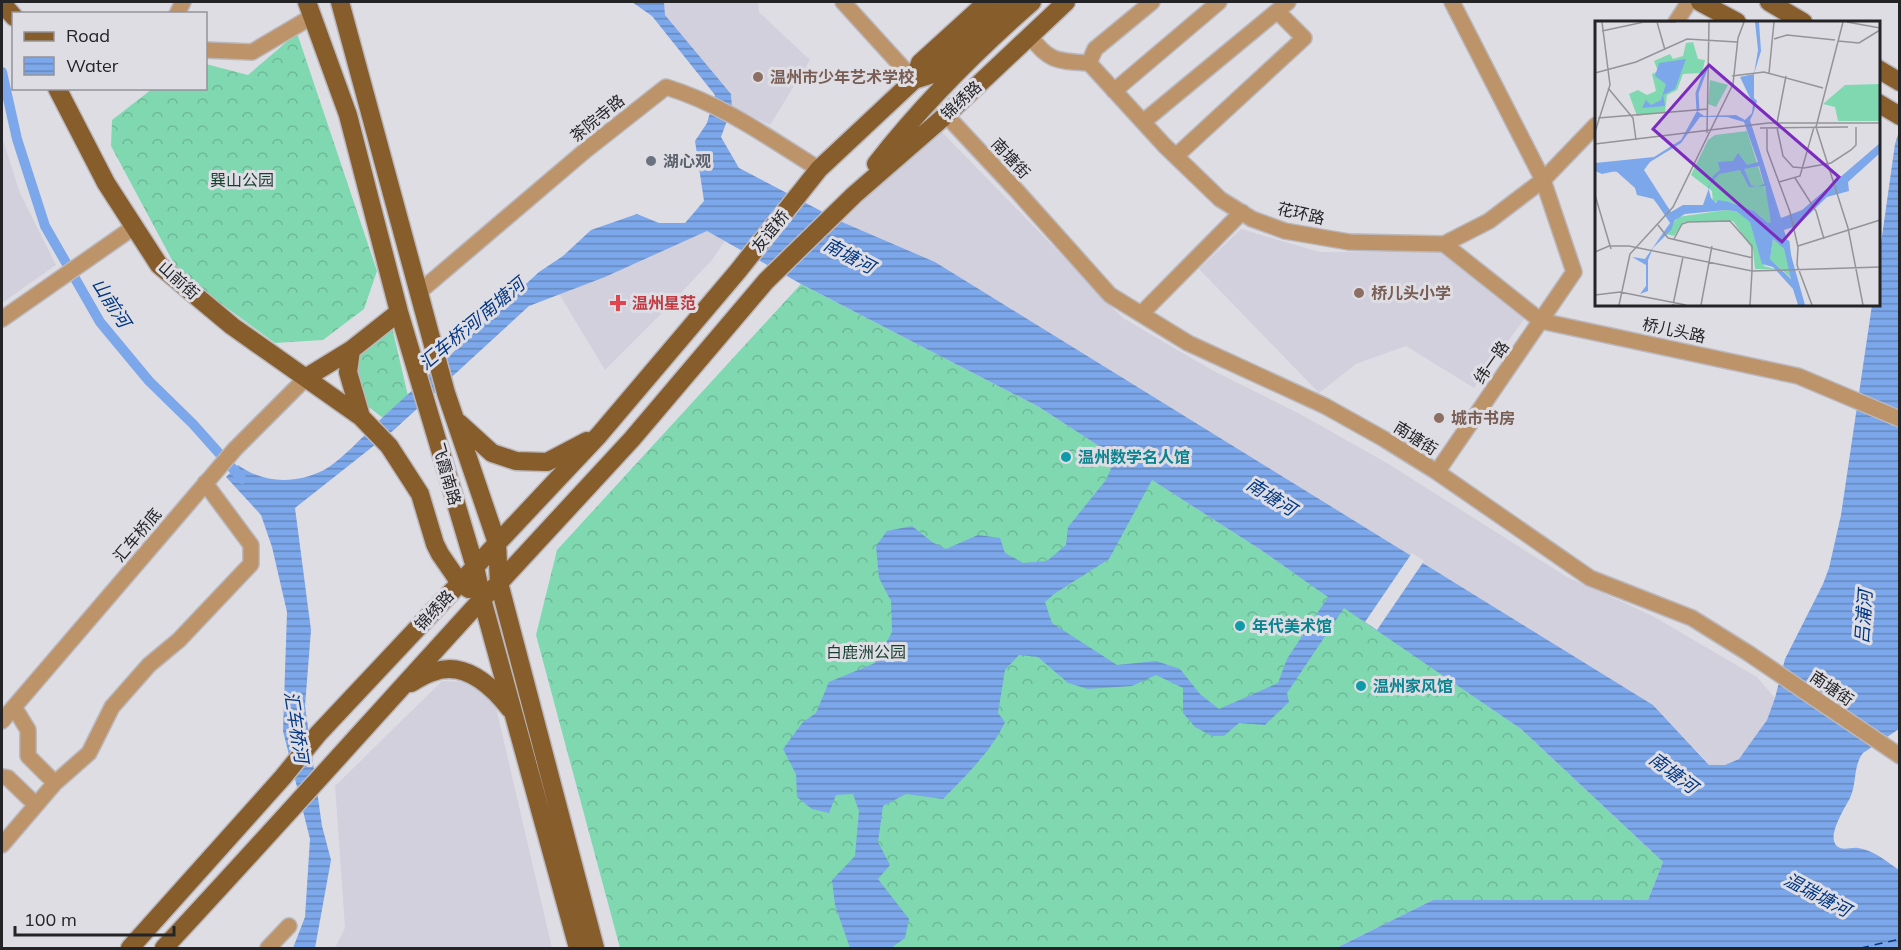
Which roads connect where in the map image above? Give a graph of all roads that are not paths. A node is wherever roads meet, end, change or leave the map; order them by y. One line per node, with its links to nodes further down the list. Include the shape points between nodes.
1 (340, 2): 41 (main road, 飞霞南路)
2 (843, 2): 24 (street)
3 (987, 2): 24 (main road, via 920,63)
4 (1011, 2): 24 (main road, via 930,75)
5 (1032, 2): 34 (main road, 锦绣路, via 987,41 898,136)
6 (1066, 2): 20 (main road, 锦绣路)
7 (1152, 2): 22 (street, via 1095,50)
8 (1219, 2): 27 (street)
9 (1452, 2): 33 (street)
10 (1689, 2): 17 (street)
11 (1701, 2): 18 (main road)
12 (1769, 2): 19 (main road)
13 (2, 3): 16 (main road)
14 (1282, 6): 29 (street); 31 (street, via 1304,38)
15 (310, 9): 21 (street, via 252,52); 42 (main road, 飞霞南路, via 348,115)
16 (12, 15)
17 (1677, 21)
18 (1735, 21)
19 (1801, 21)
20 (1029, 35): 22 (street, via 1040,50 1057,61); 28 (main road, 锦绣路)
21 (207, 50)
22 (1089, 63): 27 (street, 花环路)
23 (1880, 70): 25 (main road)
24 (914, 80): 32 (main road)
25 (1898, 81)
26 (58, 90): 37 (main road, 山前街, via 106,183)
27 (1113, 91): 29 (street, 花环路)
28 (946, 115): 34 (main road, 锦绣路); 43 (street, 南塘街, via 1110,296)
29 (1143, 122): 31 (street, 花环路)
30 (1595, 126): 33 (street, 花环路)
31 (1176, 156): 35 (street, 花环路, via 1220,200)
32 (819, 169): 39 (main road, 友谊桥); 41 (street, 茶院寺路, via 738,117 666,87)
33 (1543, 180): 38 (street, 花环路, via 1489,220); 45 (street, 纬一路, via 1574,272)
34 (854, 195): 36 (main road, 锦绣路)
35 (1242, 212): 38 (street, 花环路, via 1285,231 1349,242); 43 (street)
36 (835, 213): 40 (main road, 友谊桥)
37 (134, 227): 44 (street); 47 (main road, 山前街, via 159,265 232,326)
38 (1444, 244): 45 (street)
39 (738, 271): 51 (main road, 锦绣路)
40 (766, 281): 57 (main road, 锦绣路, via 632,439)
41 (418, 293): 50 (main road, 飞霞南路)
42 (399, 312): 46 (main road); 55 (main road, 飞霞南路)
43 (1141, 314): 52 (street, 南塘街, via 1188,343 1325,406)
44 (2, 319)
45 (1541, 321): 49 (street, 桥儿头路, via 1798,376); 52 (street, 纬一路)
46 (351, 350): 47 (main road); 48 (main road, 山前街, via 348,372)
47 (307, 377): 48 (main road, 山前街); 53 (street, 汇车桥底)
48 (362, 418): 56 (main road, 山前街, via 389,446 420,494 435,544)
49 (1899, 419)
50 (458, 422): 51 (main road, via 492,453 516,461 548,462); 54 (main road, 飞霞南路)
51 (599, 435): 54 (main road, 锦绣路)
52 (1437, 472): 63 (street, 南塘街, via 1590,578 1692,618)
53 (208, 480): 60 (street, 汇车桥底); 65 (street, via 251,545 251,564 179,640 149,665 112,707 89,753)
54 (497, 543): 55 (main road, 锦绣路); 57 (main road, 飞霞南路)
55 (475, 567): 56 (main road, 锦绣路); 58 (main road, 飞霞南路)
56 (460, 583): 58 (main road, 山前街); 69 (main road, 锦绣路, via 318,734)
57 (500, 583): 58 (main road, 锦绣路); 73 (main road, 飞霞南路)
58 (482, 599): 59 (main road, 锦绣路); 61 (main road, 飞霞南路)
59 (402, 688): 61 (main road, via 434,671 462,671 489,685); 70 (main road, 锦绣路)
60 (14, 707): 62 (street, 汇车桥底); 65 (street, via 28,730 28,756)
61 (513, 714): 72 (main road, 飞霞南路)
62 (2, 721)
63 (1899, 756)
64 (2, 777): 66 (street, via 9,778)
65 (55, 783): 66 (street)
66 (35, 804): 67 (street)
67 (2, 845)
68 (289, 926): 71 (street)
69 (130, 948)
70 (164, 948)
71 (268, 948)
72 (578, 948)
73 (595, 948)

